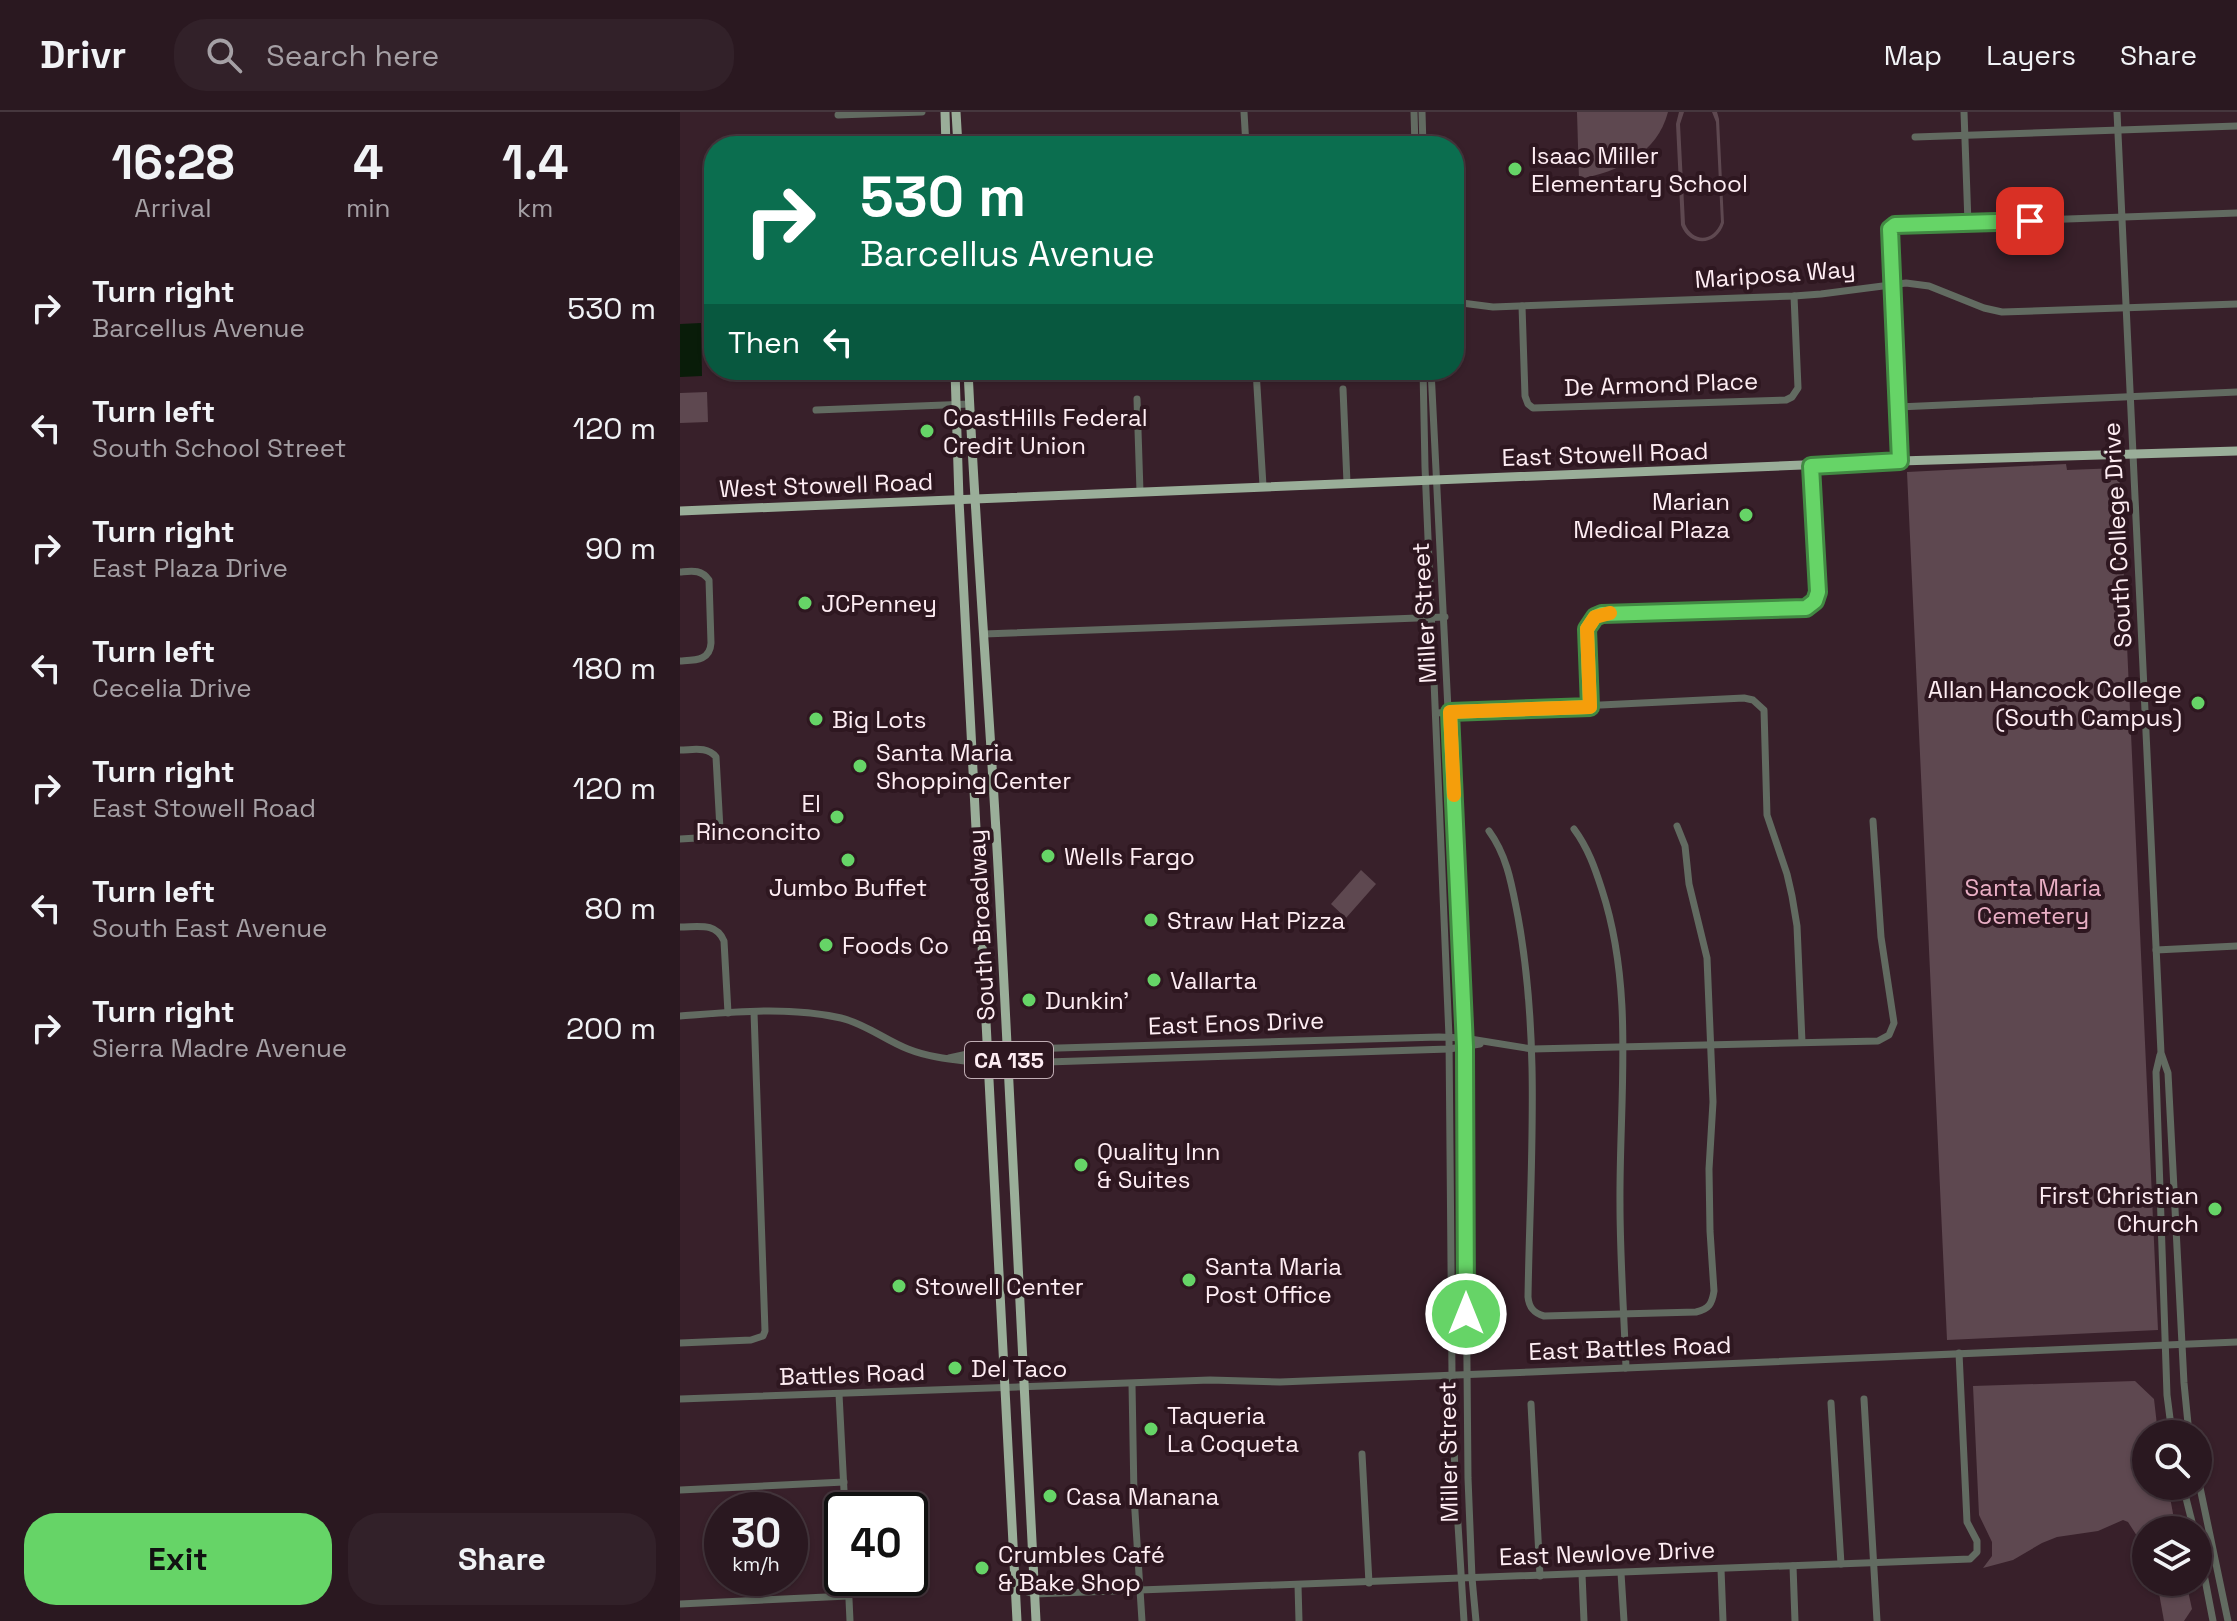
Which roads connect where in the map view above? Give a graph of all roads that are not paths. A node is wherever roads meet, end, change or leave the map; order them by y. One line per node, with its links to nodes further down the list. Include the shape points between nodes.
1 (922, 112): 9 (street)
2 (945, 112): 13 (main road)
3 (956, 112): 14 (main road)
4 (1244, 112): 15 (street)
5 (1414, 112): 16 (street)
6 (1422, 112): 17 (street)
7 (1964, 112): 12 (street)
8 (2117, 112): 11 (street, South College Drive)
9 (838, 115)
10 (2237, 126): 11 (street)
11 (2118, 130): 12 (street); 20 (street, South College Drive)
12 (1965, 135): 18 (street); 21 (street)
13 (946, 136)
14 (957, 136)
15 (1245, 136)
16 (1415, 136)
17 (1423, 136)
18 (1915, 137)
19 (2237, 213): 20 (street)
20 (2123, 219): 21 (street); 27 (street, South College Drive)
21 (1968, 223): 22 (street, via 1890,229)
22 (1892, 284): 23 (street, Mariposa Way); 27 (street, Mariposa Way, via 1929,286 2002,312); 39 (street)
23 (1794, 296): 26 (street, Mariposa Way); 26 (street, De Armond Place, via 1798,388 1786,400 1533,408 1525,396)
24 (1464, 303): 26 (street, Mariposa Way)
25 (2237, 304): 27 (street, Mariposa Way)
26 (1522, 306)
27 (2127, 308): 35 (street, South College Drive)
28 (955, 380): 38 (main road, South Broadway / CA 135)
29 (969, 380): 37 (main road, South Broadway / CA 135)
30 (1257, 380): 47 (street)
31 (1424, 380): 45 (street, Miller Street)
32 (1431, 380): 45 (street, Miller Street)
33 (1343, 389): 46 (street)
34 (2237, 392): 35 (street)
35 (2131, 396): 39 (street); 42 (street, South College Drive)
36 (1137, 399): 48 (street)
37 (970, 404): 38 (street); 50 (main road, South Broadway / CA 135)
38 (956, 405): 40 (street); 49 (main road, South Broadway / CA 135)
39 (1898, 407): 43 (street)
40 (816, 410)
41 (2237, 451): 42 (main road, East Stowell Road)
42 (2134, 454): 43 (main road, East Stowell Road); 68 (street, South College Drive)
43 (1900, 461): 44 (main road, East Stowell Road)
44 (1811, 466): 45 (main road, East Stowell Road); 57 (street, via 1817,596 1811,606 1595,617 1587,629)
45 (1430, 480): 46 (main road, East Stowell Road); 53 (street, Miller Street); 54 (street, Miller Street)
46 (1347, 483): 47 (main road, East Stowell Road)
47 (1263, 486): 48 (main road, East Stowell Road)
48 (1140, 492): 50 (main road, East Stowell Road)
49 (959, 500): 50 (main road, West Stowell Road); 51 (main road, West Stowell Road); 79 (main road, South Broadway / CA 135)
50 (974, 500): 55 (main road, South Broadway / CA 135)
51 (680, 511)
52 (680, 572): 56 (street, via 698,571 709,580 711,650 699,660)
53 (1445, 617): 54 (street); 58 (street, Miller Street)
54 (1432, 618): 55 (street); 59 (street, Miller Street)
55 (984, 634): 80 (main road, South Broadway / CA 135)
56 (680, 661)
57 (1590, 707): 58 (street); 73 (street, via 1744,698 1764,710 1767,815 1797,926)
58 (1450, 712): 59 (street); 74 (street, Miller Street)
59 (1436, 713): 72 (street, Miller Street)
60 (680, 750): 65 (street, via 704,749 716,757 720,829 714,837)
61 (1873, 821): 73 (street, East Enos Drive, via 1881,937 1894,1023 1889,1035 1878,1041)
62 (1677, 826): 75 (street, via 1707,958)
63 (1574, 829): 76 (street, via 1588,850 1610,915)
64 (1489, 831): 78 (street, via 1511,882 1524,951)
65 (680, 839)
66 (680, 927): 70 (street, via 708,927 721,934)
67 (2237, 946): 68 (street)
68 (2156, 950): 81 (street, South College Drive)
69 (754, 1012): 70 (street, East Enos Drive); 82 (street, East Enos Drive, via 841,1018 908,1049); 87 (street, via 765,1331 751,1340)
70 (728, 1013): 71 (street, East Enos Drive)
71 (680, 1016)
72 (1449, 1037): 74 (street, East Enos Drive); 77 (street, Miller Street); 80 (street, East Enos Drive)
73 (1802, 1042): 75 (street, East Enos Drive)
74 (1465, 1043): 77 (street, East Enos Drive); 78 (street, East Enos Drive); 93 (street, Miller Street)
75 (1712, 1046): 76 (street, East Enos Drive); 85 (street, via 1710,1305 1696,1312)
76 (1623, 1047): 78 (street, East Enos Drive); 85 (street)
77 (1449, 1049): 83 (street, East Enos Drive); 92 (street, Miller Street)
78 (1532, 1049): 85 (street, via 1529,1305 1544,1316)
79 (986, 1050): 80 (street, East Enos Drive); 82 (street, East Enos Drive); 84 (main road, South Broadway / CA 135)
80 (1008, 1050): 83 (main road, South Broadway / CA 135)
81 (2161, 1053): 88 (street, South College Drive, via 2156,1072); 89 (street, South College Drive, via 2168,1073)
82 (949, 1058): 84 (street, East Enos Drive)
83 (1009, 1063): 84 (street, East Enos Drive); 96 (main road, South Broadway / CA 135)
84 (987, 1064): 95 (main road, South Broadway / CA 135)
85 (1624, 1314): 91 (street)
86 (2237, 1342): 89 (street, East Battles Road)
87 (680, 1343)
88 (2165, 1345): 89 (street, East Battles Road); 90 (street, East Battles Road); 102 (street, South College Drive)
89 (2182, 1345): 103 (street, South College Drive)
90 (1959, 1353): 91 (street, East Battles Road); 109 (street, East Newlove Drive, via 1967,1522 1977,1552 1970,1559)
91 (1626, 1368): 93 (street, East Battles Road)
92 (1452, 1374): 93 (street, East Battles Road); 94 (street, East Battles Road); 117 (street, Miller Street)
93 (1466, 1374): 116 (street, Miller Street)
94 (1132, 1384): 96 (street, East Battles Road); 121 (street)
95 (1004, 1388): 96 (street, Battles Road); 97 (street, Battles Road); 120 (main road, South Broadway / CA 135)
96 (1025, 1388): 122 (main road, South Broadway / CA 135)
97 (839, 1394): 98 (street, Battles Road); 105 (street)
98 (680, 1399)
99 (1864, 1399): 109 (street)
100 (1831, 1403): 110 (street)
101 (1531, 1404): 115 (street)
102 (2170, 1420)
103 (2188, 1420)
104 (1362, 1454): 118 (street)
105 (844, 1482): 106 (street); 107 (street)
106 (680, 1490)
107 (844, 1492)
108 (2203, 1500): 140 (street)
109 (1874, 1563): 110 (street, East Newlove Drive); 138 (street)
110 (1841, 1564): 111 (street, East Newlove Drive)
111 (1793, 1566): 112 (street, East Newlove Drive); 137 (street)
112 (1721, 1569): 113 (street, East Newlove Drive); 136 (street)
113 (1621, 1573): 114 (street, East Newlove Drive); 135 (street)
114 (1582, 1574): 115 (street, East Newlove Drive); 134 (street)
115 (1540, 1576): 116 (street, East Newlove Drive)
116 (1472, 1578): 117 (street, East Newlove Drive); 133 (street, Miller Street)
117 (1460, 1579): 118 (street, East Newlove Drive); 132 (street, Miller Street)
118 (1369, 1583): 119 (street, East Newlove Drive)
119 (1298, 1585): 121 (street, East Newlove Drive); 131 (street)
120 (1015, 1588): 122 (street, East Newlove Drive); 125 (main road, South Broadway / CA 135)
121 (1141, 1590): 122 (street, East Newlove Drive); 130 (street)
122 (1034, 1594): 125 (street, East Newlove Drive); 129 (main road, South Broadway / CA 135)
123 (848, 1596): 126 (street); 127 (street)
124 (2208, 1596): 139 (street)
125 (1016, 1602): 128 (main road, South Broadway / CA 135)
126 (680, 1604)
127 (850, 1621)
128 (1017, 1621)
129 (1036, 1621)
130 (1142, 1621)
131 (1299, 1621)
132 (1464, 1621)
133 (1476, 1621)
134 (1584, 1621)
135 (1624, 1621)
136 (1723, 1621)
137 (1795, 1621)
138 (1877, 1621)
139 (2213, 1621)
140 (2228, 1621)

